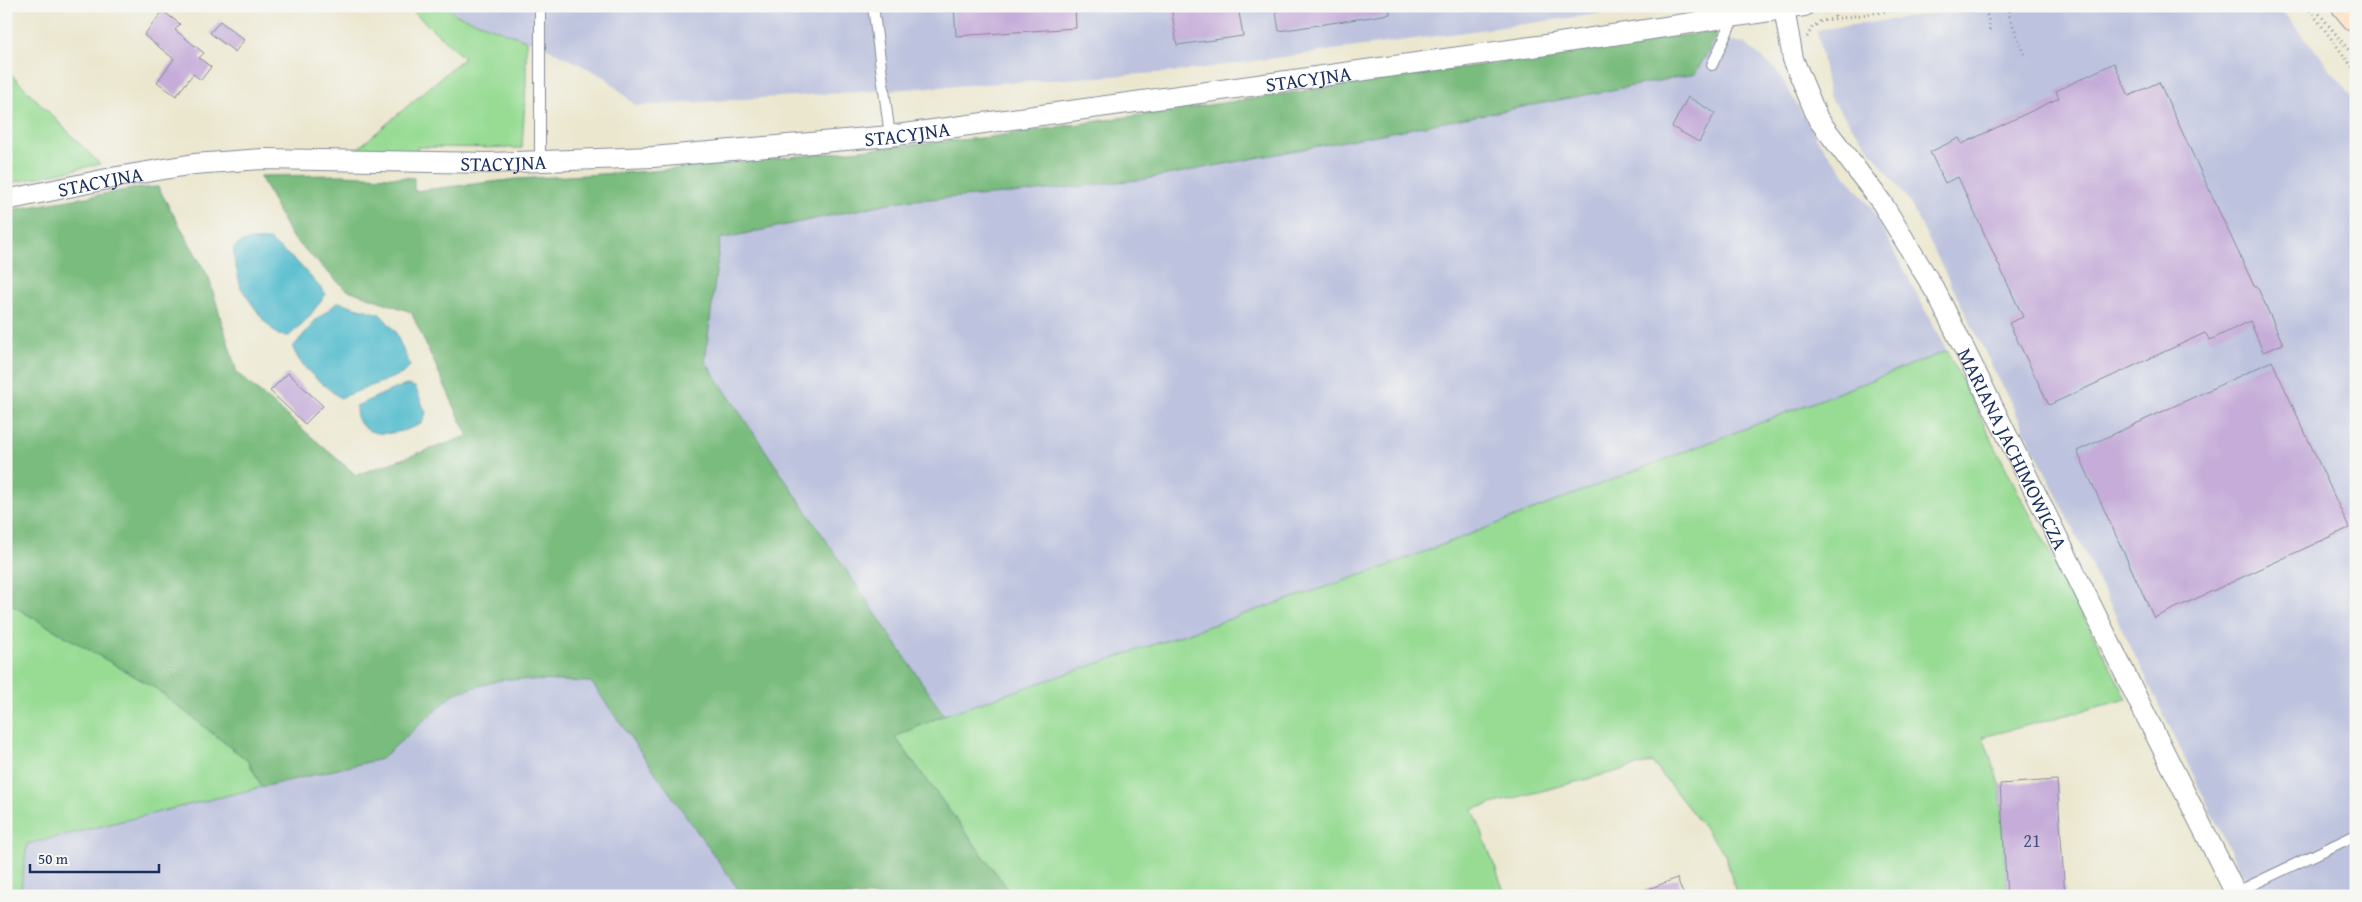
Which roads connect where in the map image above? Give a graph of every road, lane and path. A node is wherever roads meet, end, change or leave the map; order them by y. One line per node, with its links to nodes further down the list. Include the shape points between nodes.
1 (540, 6): 20 (lane)
2 (873, 6): 19 (lane)
3 (1804, 6): 10 (street, STACYJNA)
4 (1834, 6): 12 (path)
5 (1982, 6): 14 (path, via 1988,17)
6 (2010, 6): 15 (path, via 2009,15)
7 (2307, 6): 18 (path)
8 (2312, 6): 16 (path)
9 (2346, 6): 13 (main road)
10 (1784, 9): 11 (street, STACYJNA); 23 (street, MARIANA JACHIMOWICZA, via 1793,59 1818,118 1882,203 1937,294)
11 (1734, 17): 17 (lane); 19 (street, STACYJNA)
12 (1835, 18)
13 (2356, 18)
14 (1990, 34)
15 (2024, 54)
16 (2356, 59)
17 (1712, 65)
18 (2356, 72)
19 (890, 136): 20 (street, STACYJNA, via 652,157)
20 (540, 161): 21 (street, STACYJNA, via 263,159 194,164)
21 (6, 200)
22 (2356, 835): 23 (lane)
23 (2236, 894)

